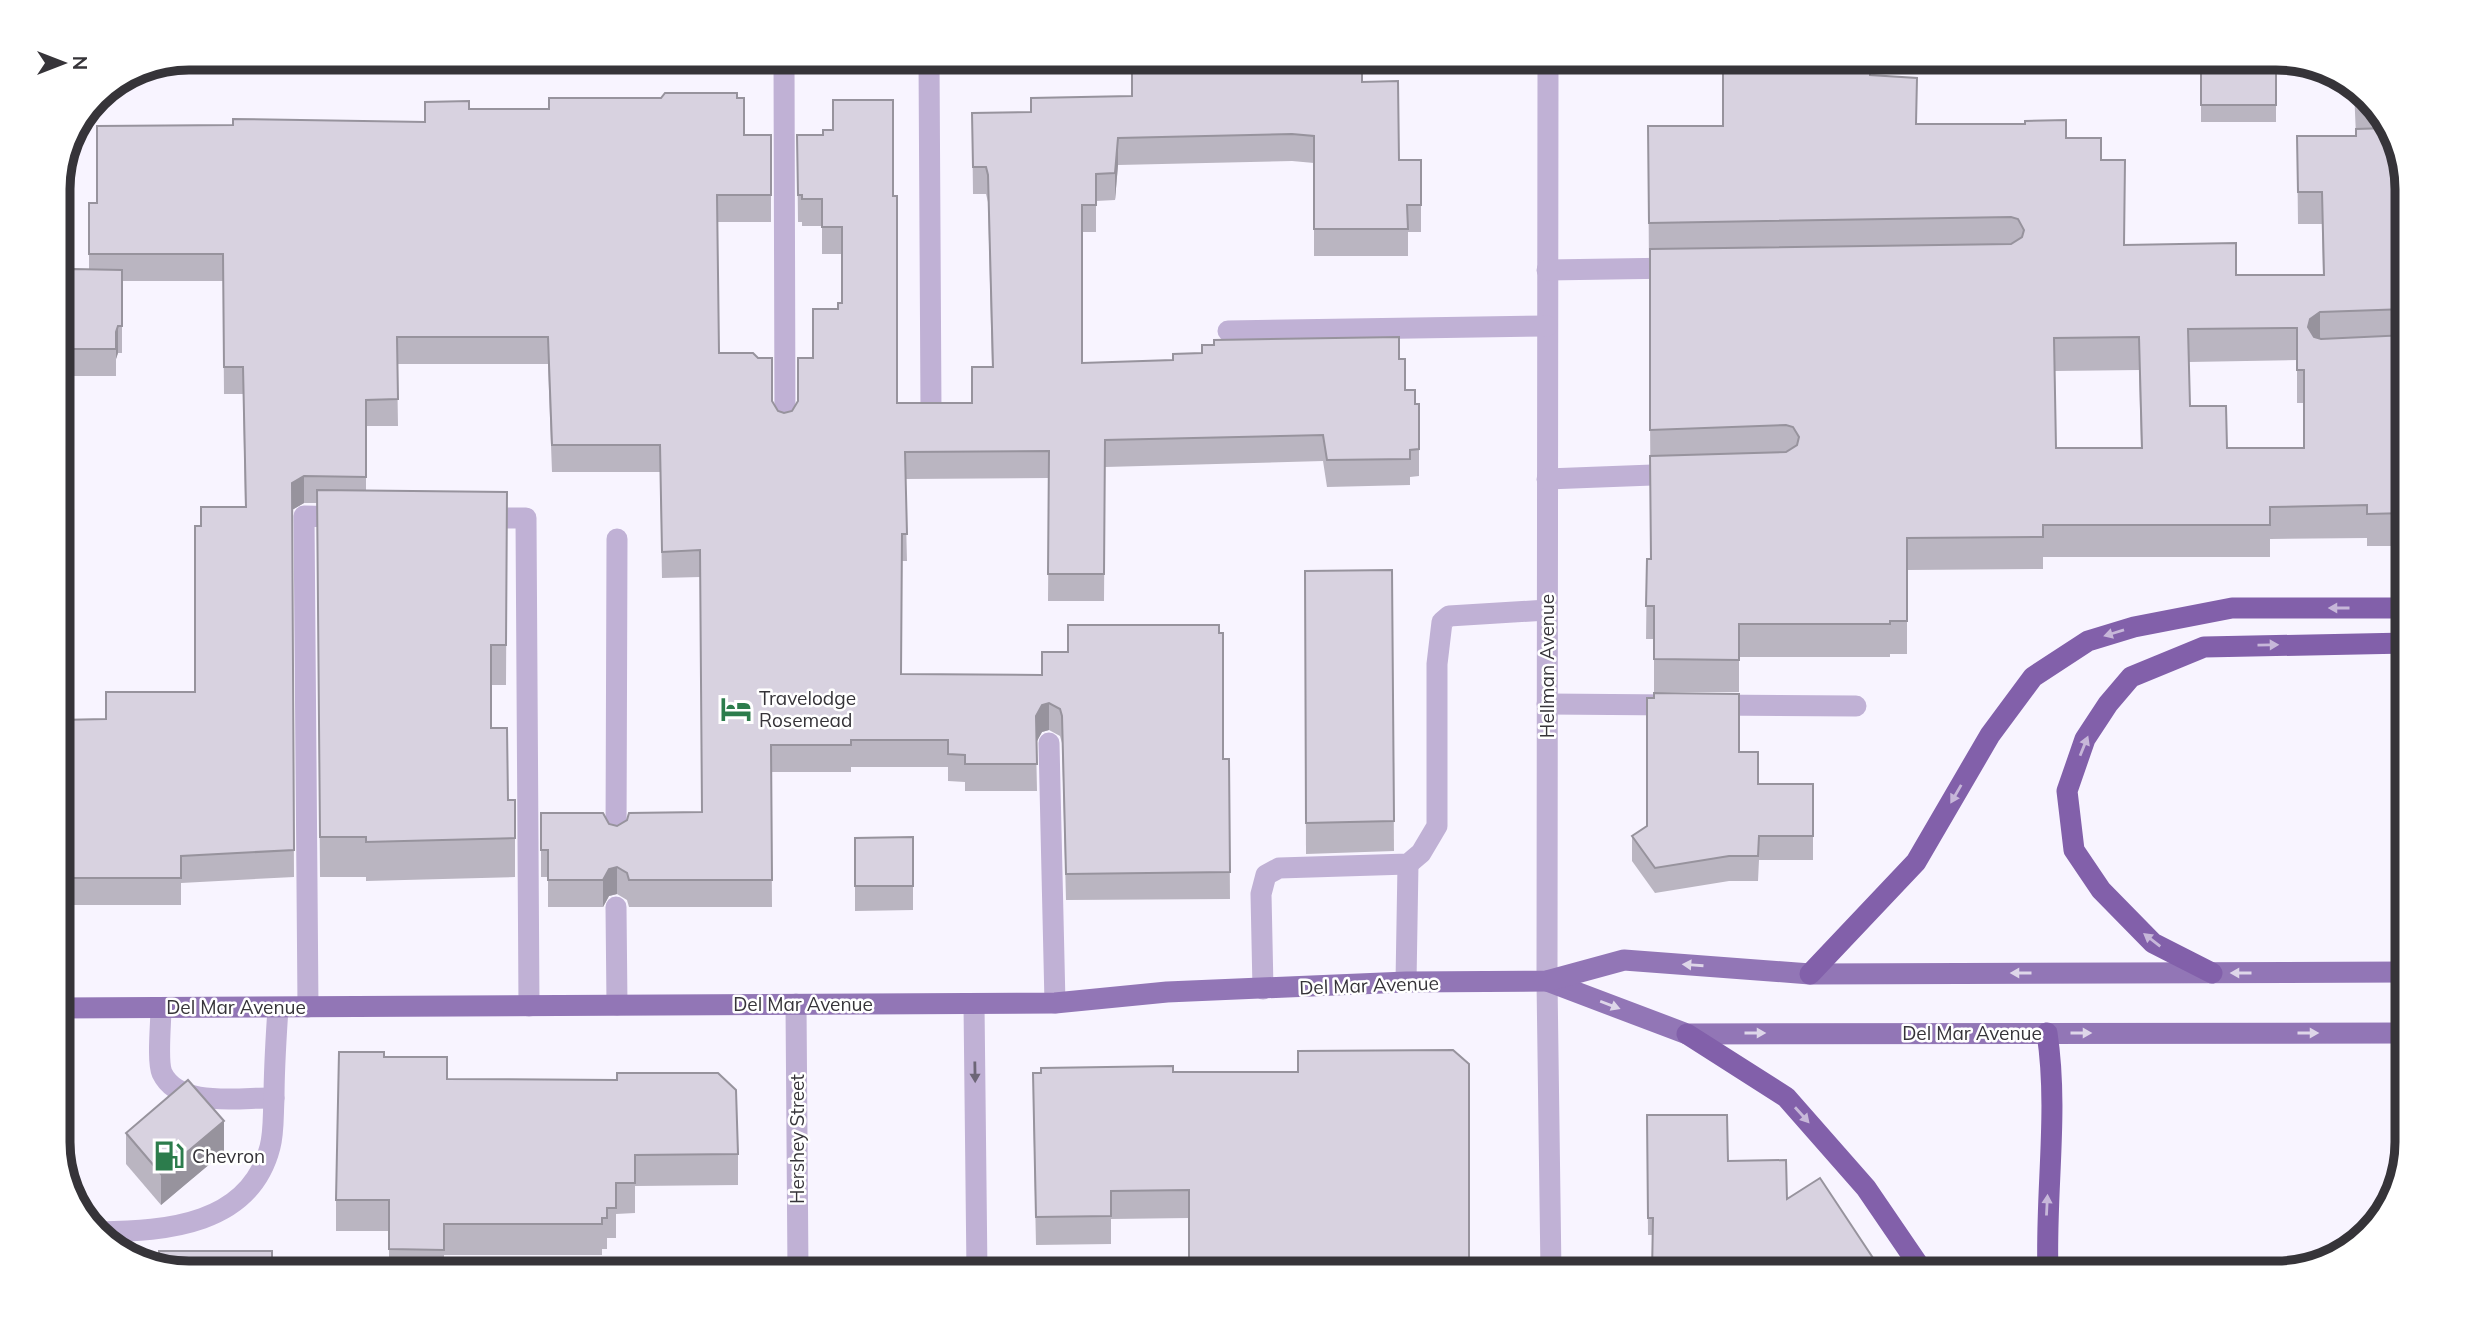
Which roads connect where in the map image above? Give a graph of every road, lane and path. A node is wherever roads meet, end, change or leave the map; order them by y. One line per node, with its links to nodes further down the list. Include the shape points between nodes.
1 (784, 70): 9 (street)
2 (929, 70): 8 (street)
3 (1548, 70): 5 (street, Hellman Avenue)
4 (1697, 268): 5 (street)
5 (1546, 270): 6 (street, Hellman Avenue)
6 (1546, 326): 7 (street); 11 (street, Hellman Avenue)
7 (1227, 331)
8 (932, 411)
9 (785, 428)
10 (1706, 474): 11 (street)
11 (1546, 479): 16 (street, Hellman Avenue)
12 (373, 517): 35 (street, via 304,516)
13 (456, 518): 34 (street, via 526,518)
14 (617, 539): 21 (street)
15 (2395, 608): 26 (highway, one-way to 26, via 2232,608 2088,641 2033,677 1990,735 1916,862)
16 (1547, 610): 18 (street, Hellman Avenue); 22 (street, via 1449,616 1442,622 1437,664 1437,826 1421,853)
17 (2395, 643): 25 (highway, one-way to 17, via 2153,943 2101,890 2074,850 2067,791 2085,739 2131,677 2204,647)
18 (1547, 704): 19 (street); 27 (street, Hellman Avenue)
19 (1856, 706)
20 (1049, 743): 30 (street)
21 (616, 840)
22 (1408, 864): 28 (street); 29 (street, via 1279,868 1266,875 1261,894)
23 (616, 907): 33 (street)
24 (2395, 972): 25 (main road, Del Mar Avenue, one-way to 25)
25 (2212, 973): 26 (main road, Del Mar Avenue, one-way to 26)
26 (1810, 974): 27 (main road, Del Mar Avenue, one-way to 27, via 1625,960)
27 (1546, 981): 28 (main road, Del Mar Avenue); 41 (main road, Del Mar Avenue, one-way to 41); 46 (street, Hellman Avenue)
28 (1406, 982): 29 (main road, Del Mar Avenue)
29 (1263, 989): 30 (main road, Del Mar Avenue)
30 (1055, 1003): 32 (main road, Del Mar Avenue)
31 (796, 1004): 32 (main road, Del Mar Avenue); 33 (main road, Del Mar Avenue); 44 (street, Hershey Street)
32 (974, 1004): 45 (street, one-way to 45)
33 (617, 1005): 34 (main road, Del Mar Avenue)
34 (529, 1006): 35 (main road, Del Mar Avenue)
35 (308, 1007): 38 (main road, Del Mar Avenue)
36 (70, 1008): 37 (main road, Del Mar Avenue)
37 (161, 1008): 38 (main road, Del Mar Avenue); 42 (street, via 161,1072 175,1090 196,1097)
38 (278, 1008): 42 (street)
39 (2047, 1033): 40 (main road, Del Mar Avenue, one-way to 40); 41 (main road, Del Mar Avenue, one-way to 39); 48 (highway, one-way to 39, via 2053,1076)
40 (2395, 1033)
41 (1687, 1034): 47 (highway, one-way to 47, via 1786,1097 1866,1188)
42 (274, 1098): 43 (street, via 271,1144 263,1169 243,1197 209,1219 155,1231)
43 (112, 1232)
44 (798, 1261)
45 (977, 1261)
46 (1551, 1261)
47 (1916, 1261)
48 (2048, 1261)

